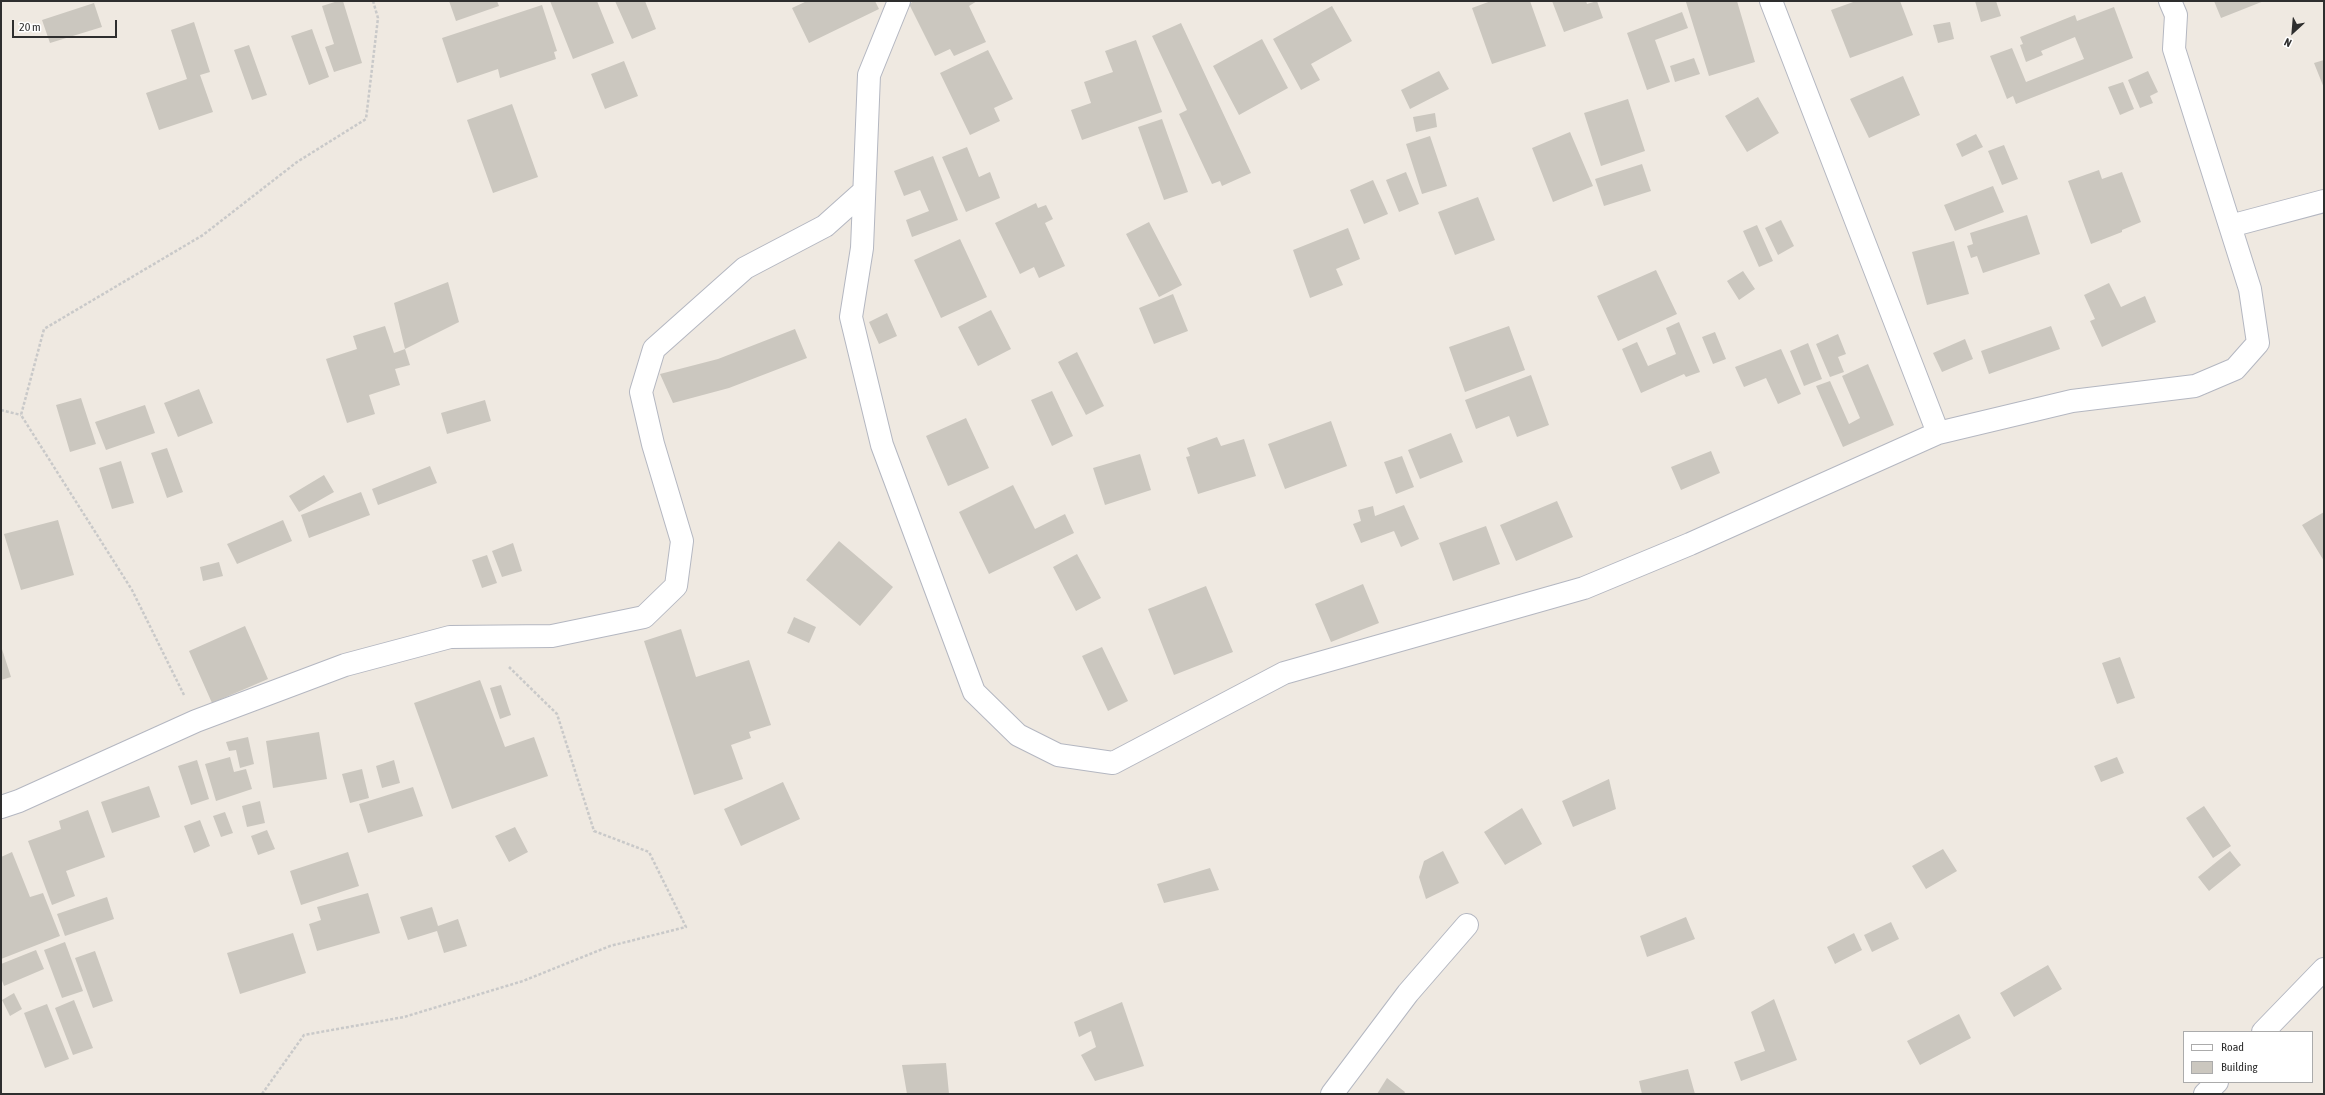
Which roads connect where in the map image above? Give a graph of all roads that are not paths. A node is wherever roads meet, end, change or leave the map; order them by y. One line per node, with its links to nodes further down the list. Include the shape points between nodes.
1 (899, 1): 4 (street, via 869,75)
2 (1771, 1): 7 (street)
3 (2170, 1): 6 (street, via 2176,15 2174,49)
4 (862, 192): 7 (street, via 862,248 851,317 882,445 974,692 1018,735 1058,754 1113,763 1284,673 1584,588); 8 (street, via 825,226 745,268 654,349 641,392 653,444 682,541 676,586 644,617 552,636 450,637 345,665 196,721)
5 (2324, 201): 6 (street)
6 (2230, 226): 7 (street, via 2250,289 2258,343 2235,369 2195,386 2072,401)
7 (1938, 433)
8 (1, 807)
9 (1467, 925): 13 (street, via 1408,993)
10 (2324, 969): 11 (street)
11 (2264, 1031)
12 (2215, 1083): 14 (street)
13 (1332, 1094)
14 (2205, 1094)

